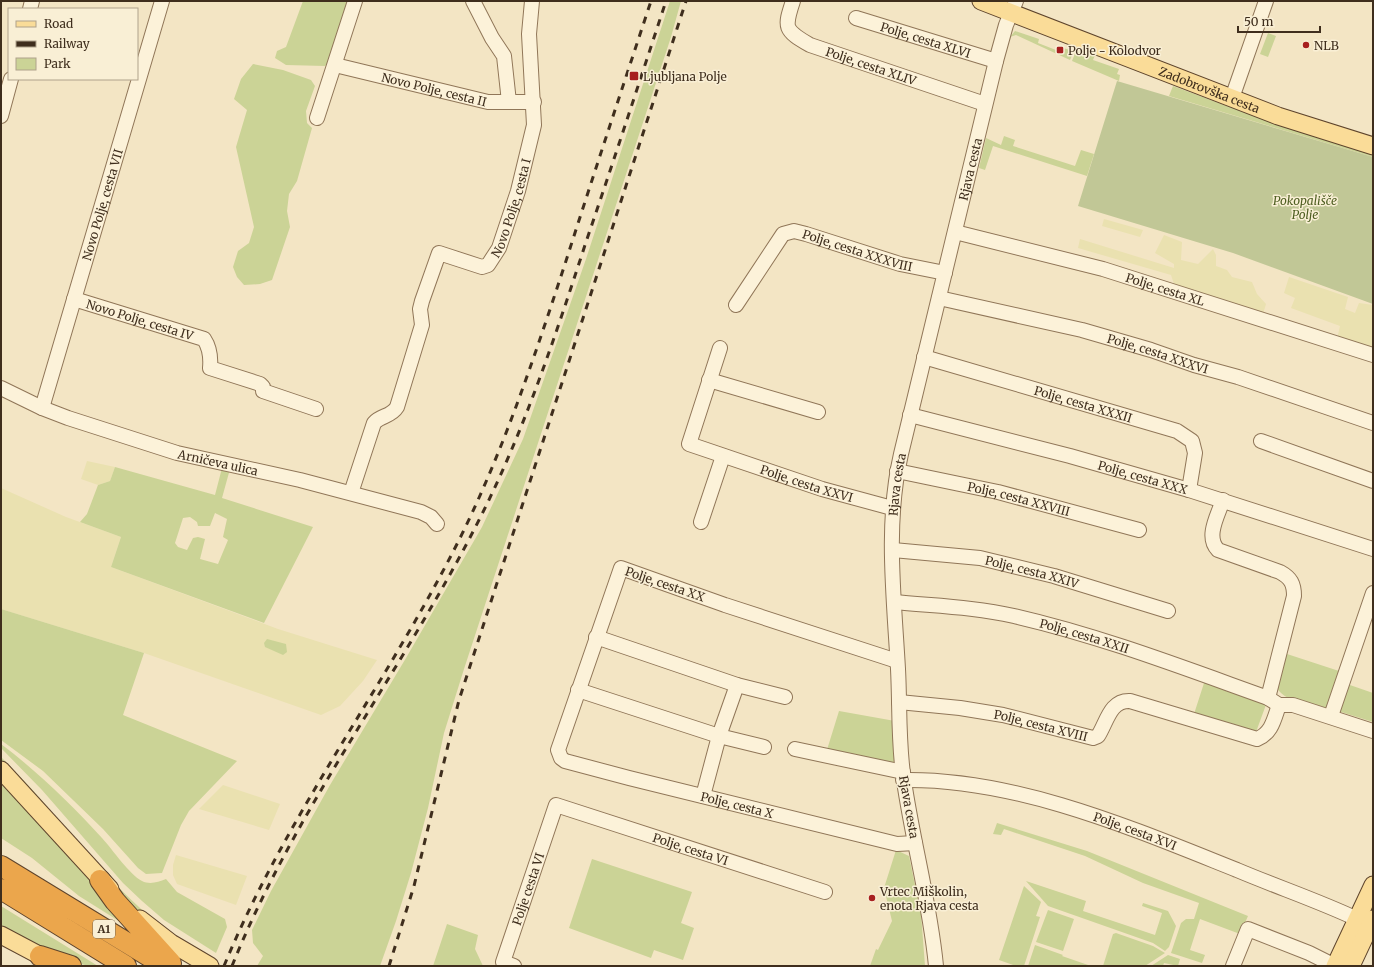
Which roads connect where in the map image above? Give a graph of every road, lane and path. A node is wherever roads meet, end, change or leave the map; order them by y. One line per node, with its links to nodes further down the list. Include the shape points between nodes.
1 (162, 1): 23 (street, Novo Polje, cesta VII)
2 (355, 1): 11 (street)
3 (473, 1): 14 (street, via 504,56)
4 (532, 1): 15 (street, Novo Polje, cesta I, via 529,34)
5 (794, 1): 16 (street, Polje, cesta XLIV, via 787,28 793,35 810,45)
6 (981, 1): 8 (main road, Zadobrovška cesta)
7 (1266, 1): 13 (street)
8 (1014, 7): 10 (street, Rjava cesta); 13 (main road, Zadobrovška cesta)
9 (856, 18): 10 (street, Polje, cesta XLVI)
10 (996, 61): 16 (street, Rjava cesta)
11 (335, 65): 14 (street, Novo Polje, cesta II, via 488,102); 18 (street)
12 (11, 80): 17 (street)
13 (1232, 98): 19 (main road, Zadobrovška cesta, via 1278,116)
14 (509, 102): 15 (street, Novo Polje, cesta II)
15 (534, 102): 40 (street, Novo Polje, cesta I, via 534,125 530,144 499,248 488,266 482,267 439,253 420,309 422,325 397,407 394,413 378,418 374,423)
16 (986, 104): 20 (street, Rjava cesta)
17 (1, 116)
18 (317, 118)
19 (1373, 146)
20 (955, 232): 21 (street, Rjava cesta); 26 (street, Polje, cesta XL, via 1103,269)
21 (945, 273): 22 (street, Rjava cesta); 24 (street, Polje, cesta XXXVIII, via 900,264 806,234 789,232 783,234)
22 (939, 298): 27 (street, Rjava cesta); 34 (street, Polje, cesta XXXVI, via 1070,327 1151,350)
23 (74, 299): 30 (street, Novo Polje, cesta VII); 31 (street, Novo Polje, cesta IV, via 204,340 210,354 210,368 260,384 264,391)
24 (736, 305)
25 (720, 348): 28 (street, Polje, cesta XXVI)
26 (1373, 355)
27 (924, 357): 33 (street, Rjava cesta); 39 (street, Polje, cesta XXXII, via 1177,431 1192,441 1195,453)
28 (709, 380): 32 (street); 36 (street, Polje, cesta XXVI, via 689,444)
29 (1, 388): 30 (street, Arničeva ulica)
30 (42, 408): 40 (street, Arničeva ulica, via 177,453)
31 (316, 409)
32 (818, 412)
33 (910, 415): 37 (street, Rjava cesta); 39 (street, Polje, cesta XXX)
34 (1373, 424)
35 (1261, 441): 38 (street)
36 (723, 456): 42 (street, Polje, cesta XXVI, via 822,489); 43 (street)
37 (897, 471): 42 (street, Rjava cesta); 45 (street, Polje, cesta XXVIII, via 998,492)
38 (1373, 481)
39 (1189, 490): 41 (street, Polje, cesta XXX)
40 (351, 493): 44 (street, Arničeva ulica, via 421,512)
41 (1223, 500): 47 (street, Polje, cesta XXX); 56 (street, via 1213,530 1213,545 1218,550 1280,572 1287,576 1294,588)
42 (892, 508): 46 (street, Rjava cesta)
43 (701, 522)
44 (437, 524)
45 (1139, 530)
46 (893, 550): 49 (street, Rjava cesta); 50 (street, Polje, cesta XXIV, via 980,558 1054,576)
47 (1373, 550)
48 (1373, 592): 58 (street)
49 (894, 602): 52 (street, Rjava cesta); 56 (street, Polje, cesta XXII, via 987,611 1046,624 1131,650)
50 (1168, 611)
51 (596, 637): 52 (street, Polje, cesta XX, via 621,568); 53 (street); 54 (street)
52 (897, 661): 57 (street, Rjava cesta)
53 (737, 685): 55 (street); 60 (street)
54 (578, 690): 60 (street); 65 (street, Polje, cesta X, via 558,750 561,758)
55 (785, 697)
56 (1274, 701): 57 (street, Polje, cesta XVIII, via 1269,732 1257,739 1123,700 1111,709 1098,736 1093,738 1003,715); 58 (street, Polje, cesta XXII)
57 (899, 702): 64 (street, Rjava cesta)
58 (1331, 716): 59 (street, Polje, cesta XXII)
59 (1373, 731)
60 (719, 736): 61 (street); 65 (street)
61 (764, 747)
62 (795, 749): 64 (street, Polje, cesta XVI)
63 (1, 770): 69 (main road)
64 (903, 776): 67 (street, Rjava cesta); 73 (street, Polje, cesta XVI, via 987,787 1091,815)
65 (703, 796): 67 (street, Polje, cesta X, via 897,844)
66 (556, 805): 72 (street, Polje, cesta VI); 82 (street, Polje cesta VI, via 503,962)
67 (915, 843): 83 (street, Rjava cesta, via 929,913)
68 (1, 866): 79 (highway, A1)
69 (100, 880): 80 (highway, via 115,901); 81 (main road, via 155,932)
70 (1373, 885): 73 (main road)
71 (1, 889): 78 (highway, A1)
72 (825, 892)
73 (1365, 919): 85 (main road); 86 (main road)
74 (1, 936): 75 (main road)
75 (40, 956): 76 (main road); 77 (highway)
76 (61, 966)
77 (71, 966)
78 (126, 966)
79 (165, 966)
80 (174, 966)
81 (210, 966)
82 (514, 966)
83 (936, 966)
84 (1233, 966): 85 (street, via 1248,929)
85 (1335, 966)
86 (1351, 966)

